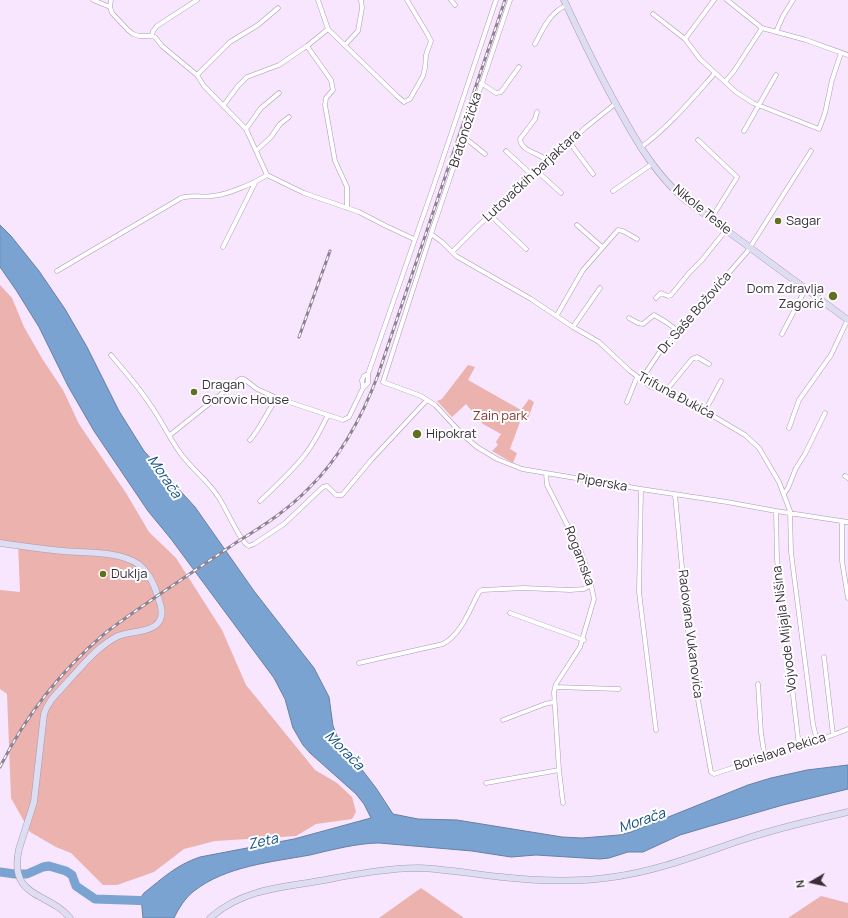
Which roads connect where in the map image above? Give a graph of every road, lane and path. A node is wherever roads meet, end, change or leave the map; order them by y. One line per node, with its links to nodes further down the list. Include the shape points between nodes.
1 (93, 0): 15 (street)
2 (112, 0): 15 (street)
3 (197, 0): 21 (street, via 158,26)
4 (318, 0): 19 (street)
5 (361, 0): 24 (street, via 358,31)
6 (407, 0): 24 (street, via 431,41 425,68 409,100 403,101 397,96)
7 (451, 0): 14 (street)
8 (496, 0): 65 (street)
9 (510, 0): 33 (street, Bratonožićka)
10 (714, 0): 22 (street)
11 (727, 0): 18 (street)
12 (793, 0): 20 (street)
13 (565, 3): 23 (street, via 549,18); 35 (street, Nikole Tesle)
14 (455, 5)
15 (110, 7): 21 (street, via 112,13 133,34)
16 (278, 8): 30 (street, via 258,25 230,42)
17 (653, 14): 22 (street)
18 (762, 28): 20 (street); 32 (street)
19 (328, 29): 24 (street); 25 (street)
20 (776, 32): 26 (street)
21 (152, 36): 30 (street)
22 (685, 39): 29 (street)
23 (535, 44)
24 (346, 45)
25 (307, 46): 37 (street, via 279,65 247,77); 59 (street, via 331,80 333,87 325,105 335,161 347,187)
26 (841, 53): 27 (street); 36 (street, via 819,129)
27 (848, 55)
28 (519, 67): 33 (street, via 501,92 496,93)
29 (715, 73): 32 (street); 45 (street, via 670,121)
30 (197, 75): 37 (street)
31 (776, 75): 36 (street)
32 (725, 82): 36 (street, via 736,92)
33 (481, 83): 42 (street, Bratonožićka)
34 (279, 93): 40 (street, via 261,108)
35 (615, 104): 44 (street, Lutovačkih barjaktara); 45 (street, Nikole Tesle)
36 (759, 105): 41 (street)
37 (223, 106): 40 (street)
38 (537, 112): 50 (street, via 520,143)
39 (289, 117): 46 (street)
40 (246, 129): 46 (street)
41 (744, 132)
42 (464, 137): 49 (street); 64 (street, Bratonožićka)
43 (698, 140): 61 (street, via 737,177)
44 (570, 143): 50 (street, Lutovačkih barjaktara); 53 (street)
45 (640, 148): 51 (street, Nikole Tesle)
46 (257, 150): 54 (street)
47 (506, 151): 55 (street)
48 (811, 151): 69 (street, Dr. Saše Božovića)
49 (484, 154)
50 (549, 162): 52 (street, Lutovačkih barjaktara)
51 (652, 164): 57 (street); 61 (street, Nikole Tesle, via 675,190)
52 (538, 172): 55 (street, Lutovačkih barjaktara); 58 (street)
53 (593, 174)
54 (267, 175): 56 (street); 59 (street, via 304,193)
55 (533, 176): 60 (street, Lutovačkih barjaktara)
56 (255, 183): 67 (street); 72 (street, via 213,196 181,198)
57 (614, 191)
58 (561, 193)
59 (347, 208): 65 (street)
60 (490, 215): 70 (street); 71 (street, Lutovačkih barjaktara)
61 (711, 219): 63 (street, Nikole Tesle)
62 (577, 225): 68 (street)
63 (726, 230): 69 (street, Nikole Tesle); 75 (street, via 671,295 661,293)
64 (431, 234): 71 (street); 88 (street, Piperska, via 382,381)
65 (414, 239): 92 (street, via 368,374 362,380 363,388 352,412 343,420)
66 (637, 239): 68 (street, via 618,230)
67 (223, 247)
68 (602, 247): 76 (street, via 584,270)
69 (750, 248): 74 (street, Nikole Tesle); 80 (street, Dr. Saše Božovića)
70 (526, 249)
71 (452, 252): 76 (street, Trifuna Đukića)
72 (57, 271)
73 (600, 288): 79 (street)
74 (806, 288): 78 (street, Nikole Tesle); 81 (street)
75 (656, 298)
76 (557, 315): 79 (street, Trifuna Đukića)
77 (629, 318): 80 (street, via 643,324 654,315)
78 (848, 320): 93 (street, via 830,355 799,400)
79 (573, 327): 84 (street, Trifuna Đukića, via 599,342)
80 (678, 331): 84 (street, Dr. Saše Božovića)
81 (782, 334)
82 (111, 355): 94 (street)
83 (709, 364): 86 (street, via 696,357 692,359)
84 (639, 378): 86 (street, Trifuna Đukića, via 651,387); 89 (street, Dr. Saše Božovića)
85 (721, 381): 90 (street)
86 (665, 392): 90 (street, Trifuna Đukića)
87 (277, 398): 92 (street); 94 (street, via 240,379); 95 (street)
88 (427, 400): 94 (street, via 342,495 336,495 328,486 324,487 284,524 249,546 245,545 238,535 217,495 187,463); 96 (street, Piperska, via 481,450 516,466)
89 (627, 402)
90 (705, 411): 98 (street, Trifuna Đukića, via 755,443)
91 (825, 413): 98 (street)
92 (328, 415): 100 (street, via 305,454)
93 (789, 428)
94 (170, 435)
95 (250, 440)
96 (546, 472): 97 (street, Piperska); 106 (street, Rogamska, via 547,484 581,552)
97 (641, 490): 99 (street, Piperska); 118 (street, via 639,592)
98 (784, 494): 102 (street, Trifuna Đukića)
99 (675, 495): 101 (street, Piperska); 124 (street, Radovana Vukanovića, via 691,661)
100 (260, 501)
101 (776, 511): 102 (street, Piperska); 121 (street, Vojvode Mijajla Nišina, via 777,560)
102 (790, 514): 103 (street, Piperska); 120 (street, Trifuna Đukića, via 792,560 812,724)
103 (842, 522): 104 (street, Piperska); 107 (street, via 842,561)
104 (848, 522)
105 (0, 543): 128 (street, via 126,558 141,566 150,577 162,612 156,626 120,635 88,658 49,703 43,722 34,802 18,849 18,868 20,880 25,888)
106 (591, 585): 109 (street, Rogamska, via 594,602); 111 (street, via 584,589 570,590 482,590 459,629 448,641)
107 (848, 598)
108 (510, 612): 109 (street)
109 (584, 640): 113 (street, Rogamska)
110 (824, 657): 119 (street)
111 (359, 663)
112 (758, 684): 122 (street)
113 (555, 687): 114 (street); 115 (street, Rogamska)
114 (619, 689)
115 (554, 702): 116 (street); 123 (street, Rogamska)
116 (503, 720)
117 (848, 729): 119 (street, Borislava Pekica)
118 (656, 730)
119 (833, 735): 120 (street, Borislava Pekica)
120 (817, 741): 121 (street, Borislava Pekica)
121 (799, 746): 122 (street, Borislava Pekica)
122 (765, 758): 124 (street, Borislava Pekica)
123 (559, 770): 125 (street); 126 (street, Rogamska)
124 (712, 773)
125 (486, 783)
126 (563, 803)
127 (848, 812): 129 (street, via 773,830 668,865 622,876 556,881 427,869 399,869 258,891 232,902)
128 (70, 918)
129 (210, 918)

